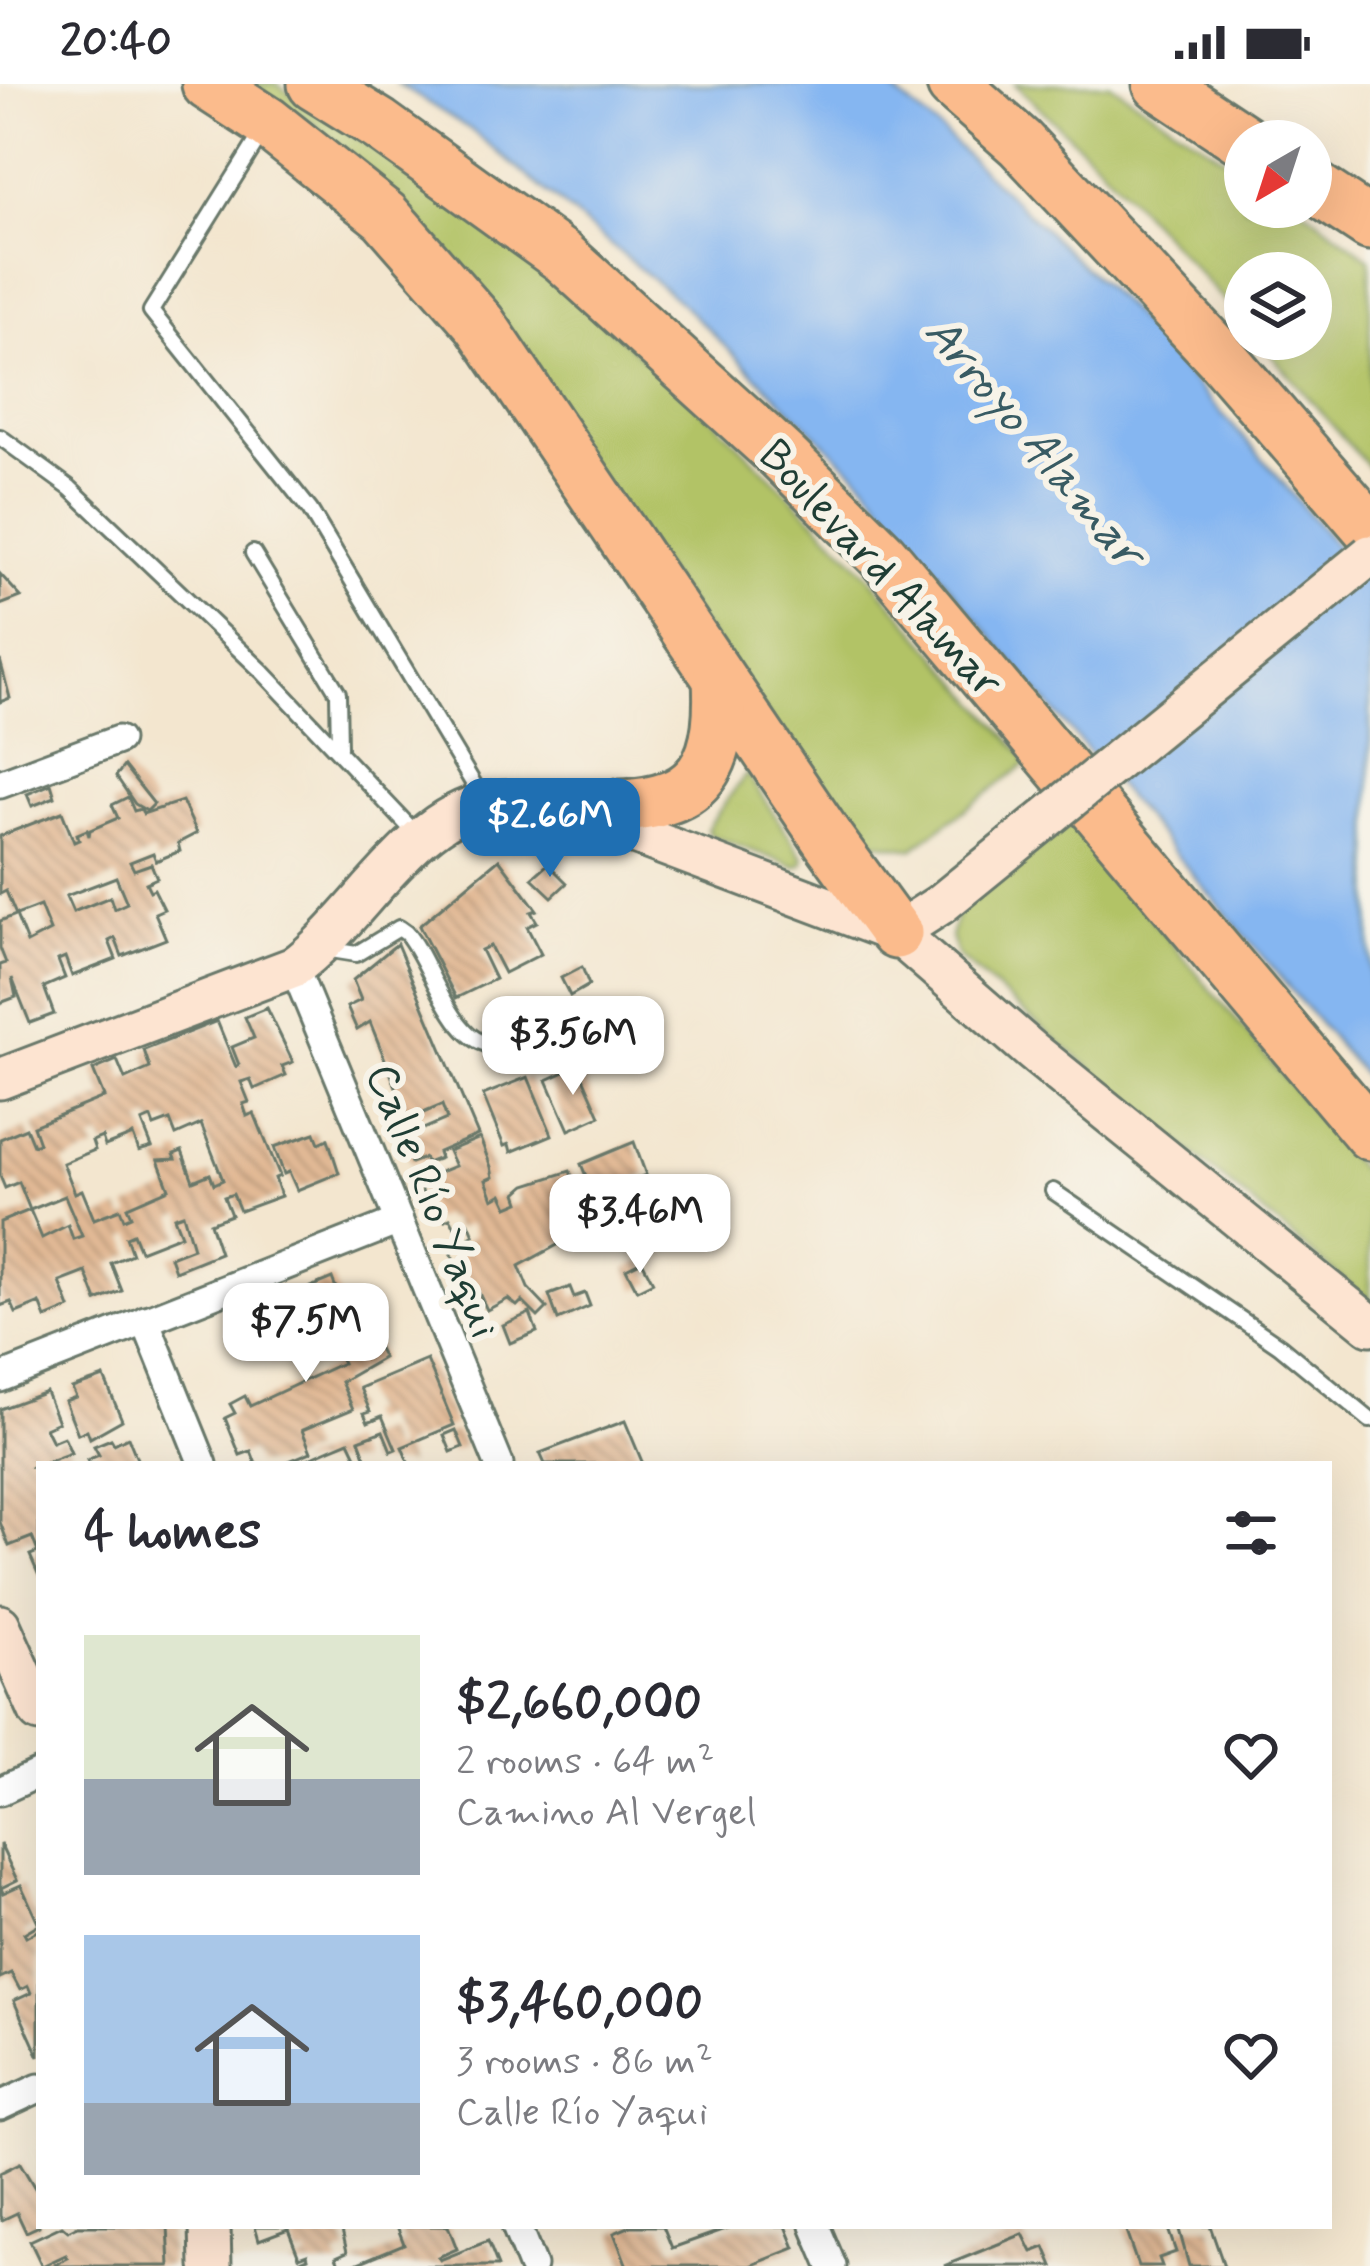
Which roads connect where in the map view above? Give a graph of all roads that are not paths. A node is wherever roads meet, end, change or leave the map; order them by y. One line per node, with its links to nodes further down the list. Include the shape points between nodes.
1 (208, 84): 5 (highway)
2 (314, 84): 24 (highway, Boulevard Alamar, via 563,257 883,555)
3 (953, 84): 10 (highway, via 1020,143 1190,324)
4 (1159, 84): 6 (highway)
5 (268, 123): 13 (highway, via 385,216 480,324); 17 (lane, via 151,311 310,510)
6 (1224, 127)
7 (1332, 199): 8 (highway)
8 (1370, 224)
9 (0, 436): 15 (lane, via 70,488)
10 (1370, 529)
11 (253, 553): 15 (lane, via 338,693)
12 (1370, 555): 20 (street, bridge)
13 (719, 680): 18 (highway, via 718,734 701,777 676,797 647,804); 20 (highway)
14 (118, 740): 16 (street)
15 (339, 748): 19 (lane)
16 (0, 784)
17 (485, 803): 18 (street); 19 (street)
18 (562, 807): 20 (street)
19 (420, 839): 21 (street)
20 (896, 933): 28 (street)
21 (307, 958): 22 (lane, via 356,954 399,928 478,1042 497,1045); 23 (street); 26 (street, Calle Río Yaqui)
22 (570, 1013)
23 (0, 1079)
24 (1370, 1134)
25 (1053, 1192): 30 (lane, via 1280,1346)
26 (399, 1221): 27 (street); 32 (street, Calle Río Yaqui)
27 (145, 1320): 29 (street); 31 (street)
28 (1370, 1325)
29 (0, 1378)
30 (1370, 1420)
31 (202, 1461)
32 (498, 1461)
33 (0, 1624): 34 (street)
34 (36, 1705)
35 (36, 1774): 36 (street)
36 (0, 1791)
37 (36, 2089): 38 (street)
38 (0, 2106)
39 (210, 2229): 42 (street)
40 (516, 2229): 43 (street)
41 (816, 2229): 44 (street)
42 (212, 2266)
43 (532, 2266)
44 (832, 2266)

